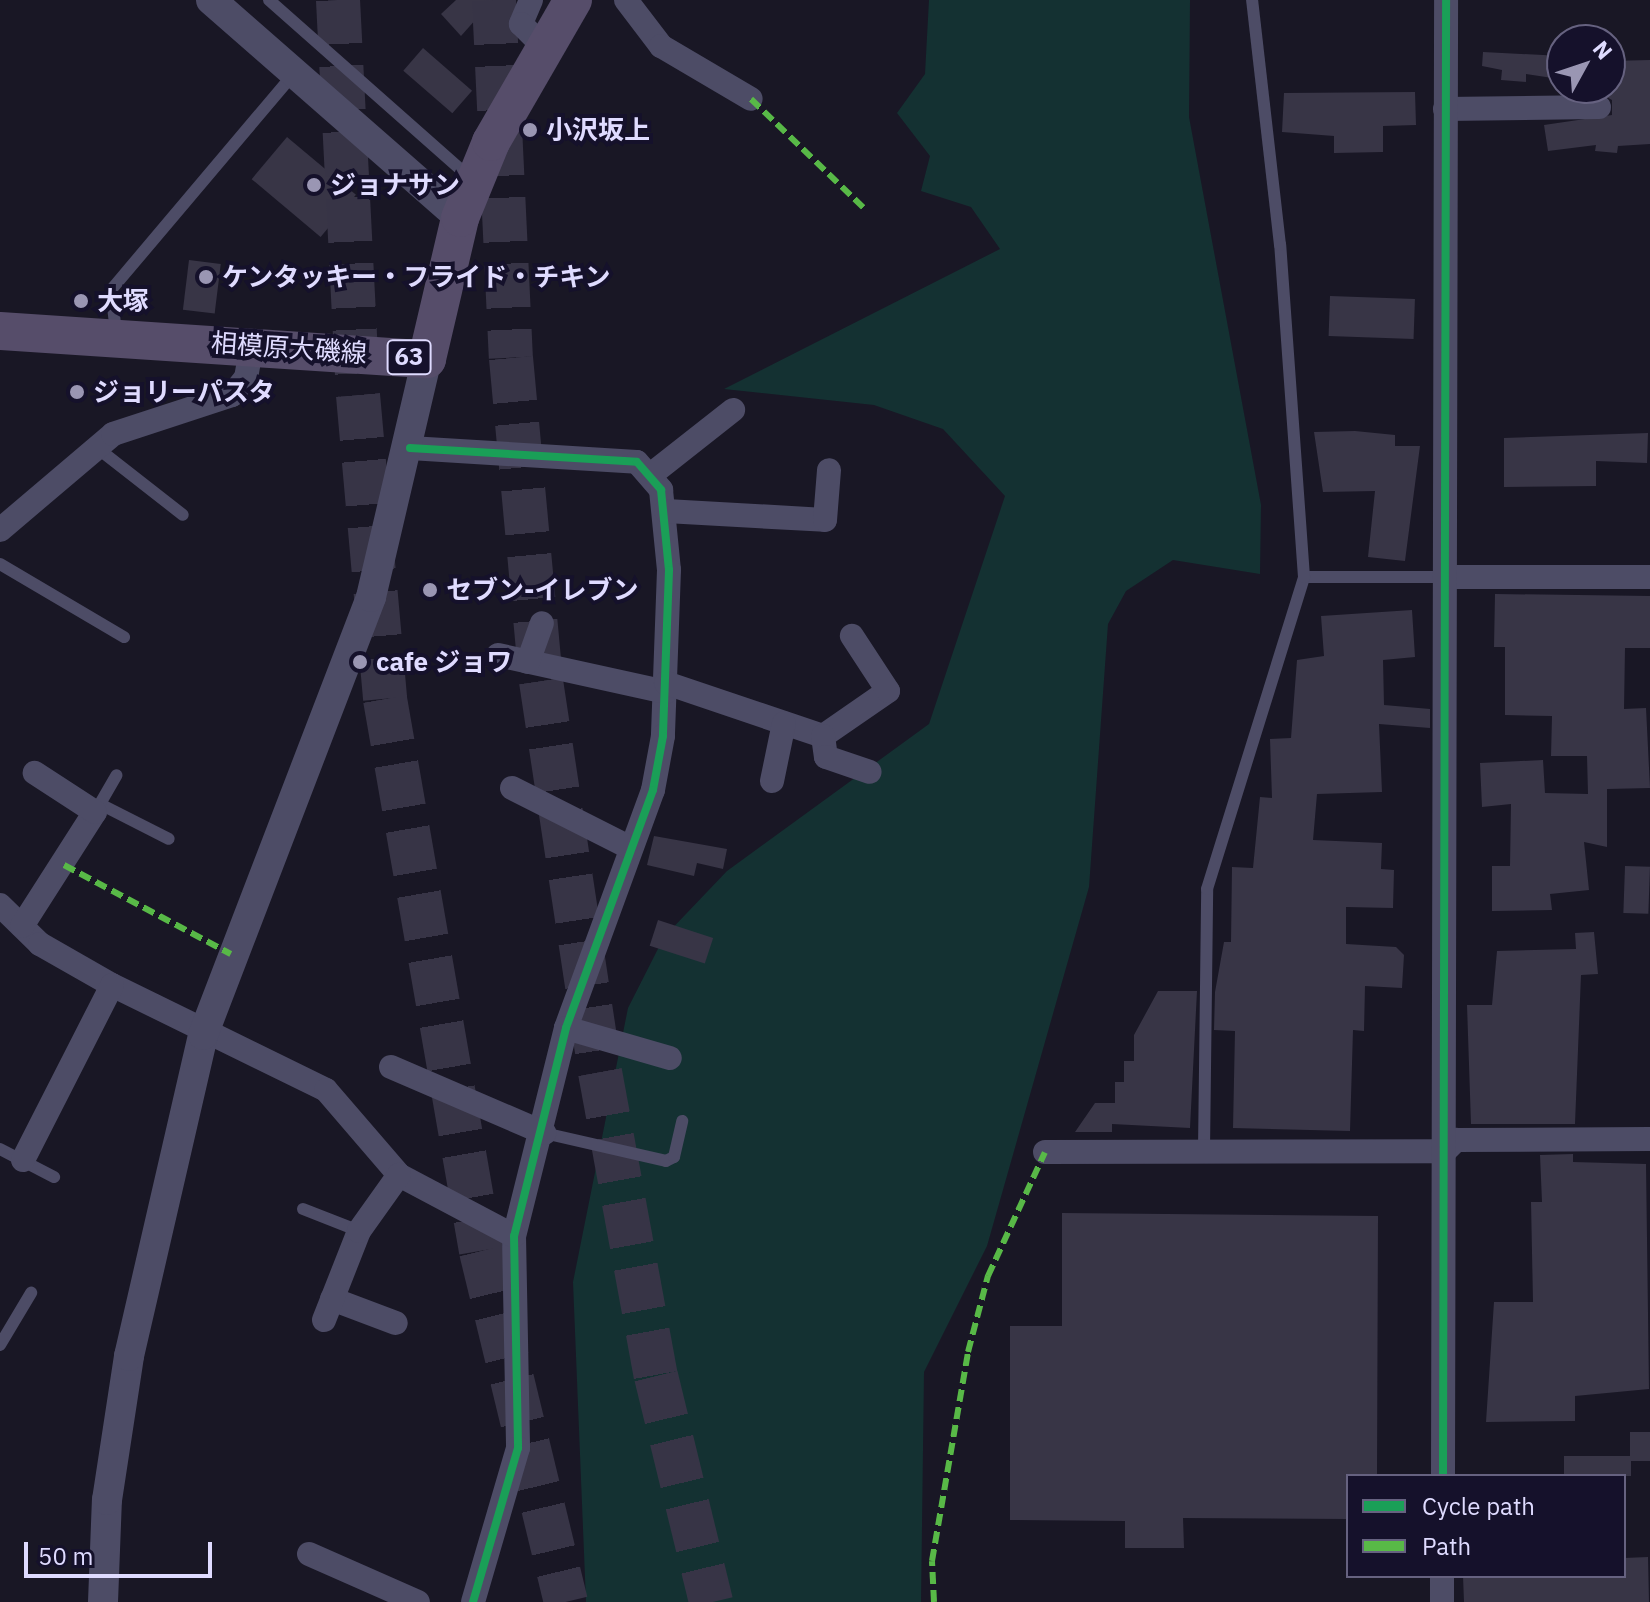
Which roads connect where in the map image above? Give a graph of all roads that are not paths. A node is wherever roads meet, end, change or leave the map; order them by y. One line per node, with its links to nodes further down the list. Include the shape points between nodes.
1 (211, 0): 9 (street)
2 (269, 0): 13 (lane)
3 (531, 0): 8 (street, via 521,24)
4 (573, 0): 8 (main road, 63)
5 (626, 0): 10 (street, via 661,46)
6 (1252, 0): 28 (lane, via 1280,245)
7 (1446, 0): 12 (street)
8 (545, 48): 13 (main road, 63)
9 (293, 75): 14 (street); 16 (lane, via 111,290)
10 (751, 99)
11 (1546, 103): 12 (street)
12 (1445, 109): 29 (street)
13 (475, 182): 14 (main road, 63)
14 (460, 218): 18 (main road, 63)
15 (0, 331): 16 (main road, 相模原大磯線 / 63)
16 (116, 337): 17 (main road, 相模原大磯線 / 63)
17 (252, 343): 18 (main road, 相模原大磯線 / 63); 20 (street, via 246,378 232,395 141,422)
18 (427, 359): 21 (street)
19 (733, 410): 23 (street)
20 (96, 447): 25 (lane); 26 (street)
21 (410, 448): 23 (street, via 609,458 637,462); 51 (street, via 371,597)
22 (829, 470): 24 (street, via 825,531)
23 (653, 473): 24 (street)
24 (666, 511): 36 (street)
25 (183, 515)
26 (0, 530)
27 (0, 564): 33 (lane)
28 (1304, 577): 29 (lane); 58 (lane, via 1207,889)
29 (1446, 577): 30 (street); 59 (street)
30 (1650, 577)
31 (542, 623): 35 (street)
32 (852, 636): 38 (street, via 893,698)
33 (124, 637)
34 (498, 655): 35 (street)
35 (528, 662): 36 (street)
36 (666, 688): 37 (street); 46 (street, via 653,790)
37 (784, 723): 38 (street); 42 (street)
38 (823, 736): 39 (street, via 826,757)
39 (870, 772)
40 (35, 773): 44 (street)
41 (117, 775): 44 (lane)
42 (772, 781)
43 (512, 788): 46 (street)
44 (97, 808): 45 (lane); 48 (street)
45 (169, 839)
46 (631, 848): 50 (street)
47 (0, 905): 48 (street)
48 (22, 926): 49 (street)
49 (112, 985): 51 (street); 61 (street)
50 (566, 1028): 52 (street); 55 (street)
51 (203, 1035): 62 (street, via 326,1090); 73 (street, via 129,1356 107,1500)
52 (670, 1058)
53 (391, 1067): 55 (street)
54 (682, 1121): 55 (lane, via 674,1157 666,1161)
55 (544, 1133): 66 (street)
56 (1650, 1139): 59 (street, via 1456,1140)
57 (0, 1149): 61 (lane)
58 (1204, 1150): 59 (street); 60 (street)
59 (1445, 1151): 70 (street)
60 (1045, 1152)
61 (23, 1160): 63 (lane)
62 (399, 1175): 65 (street); 66 (street)
63 (54, 1177)
64 (303, 1209): 65 (lane)
65 (359, 1231): 68 (street, via 328,1310)
66 (514, 1236): 75 (street, via 527,1418 500,1493)
67 (31, 1293): 69 (lane)
68 (396, 1323)
69 (0, 1345)
70 (1443, 1474)
71 (309, 1554): 74 (street, via 359,1564)
72 (1442, 1578): 76 (street)
73 (103, 1602)
74 (418, 1602)
75 (473, 1602)
76 (1442, 1602)

